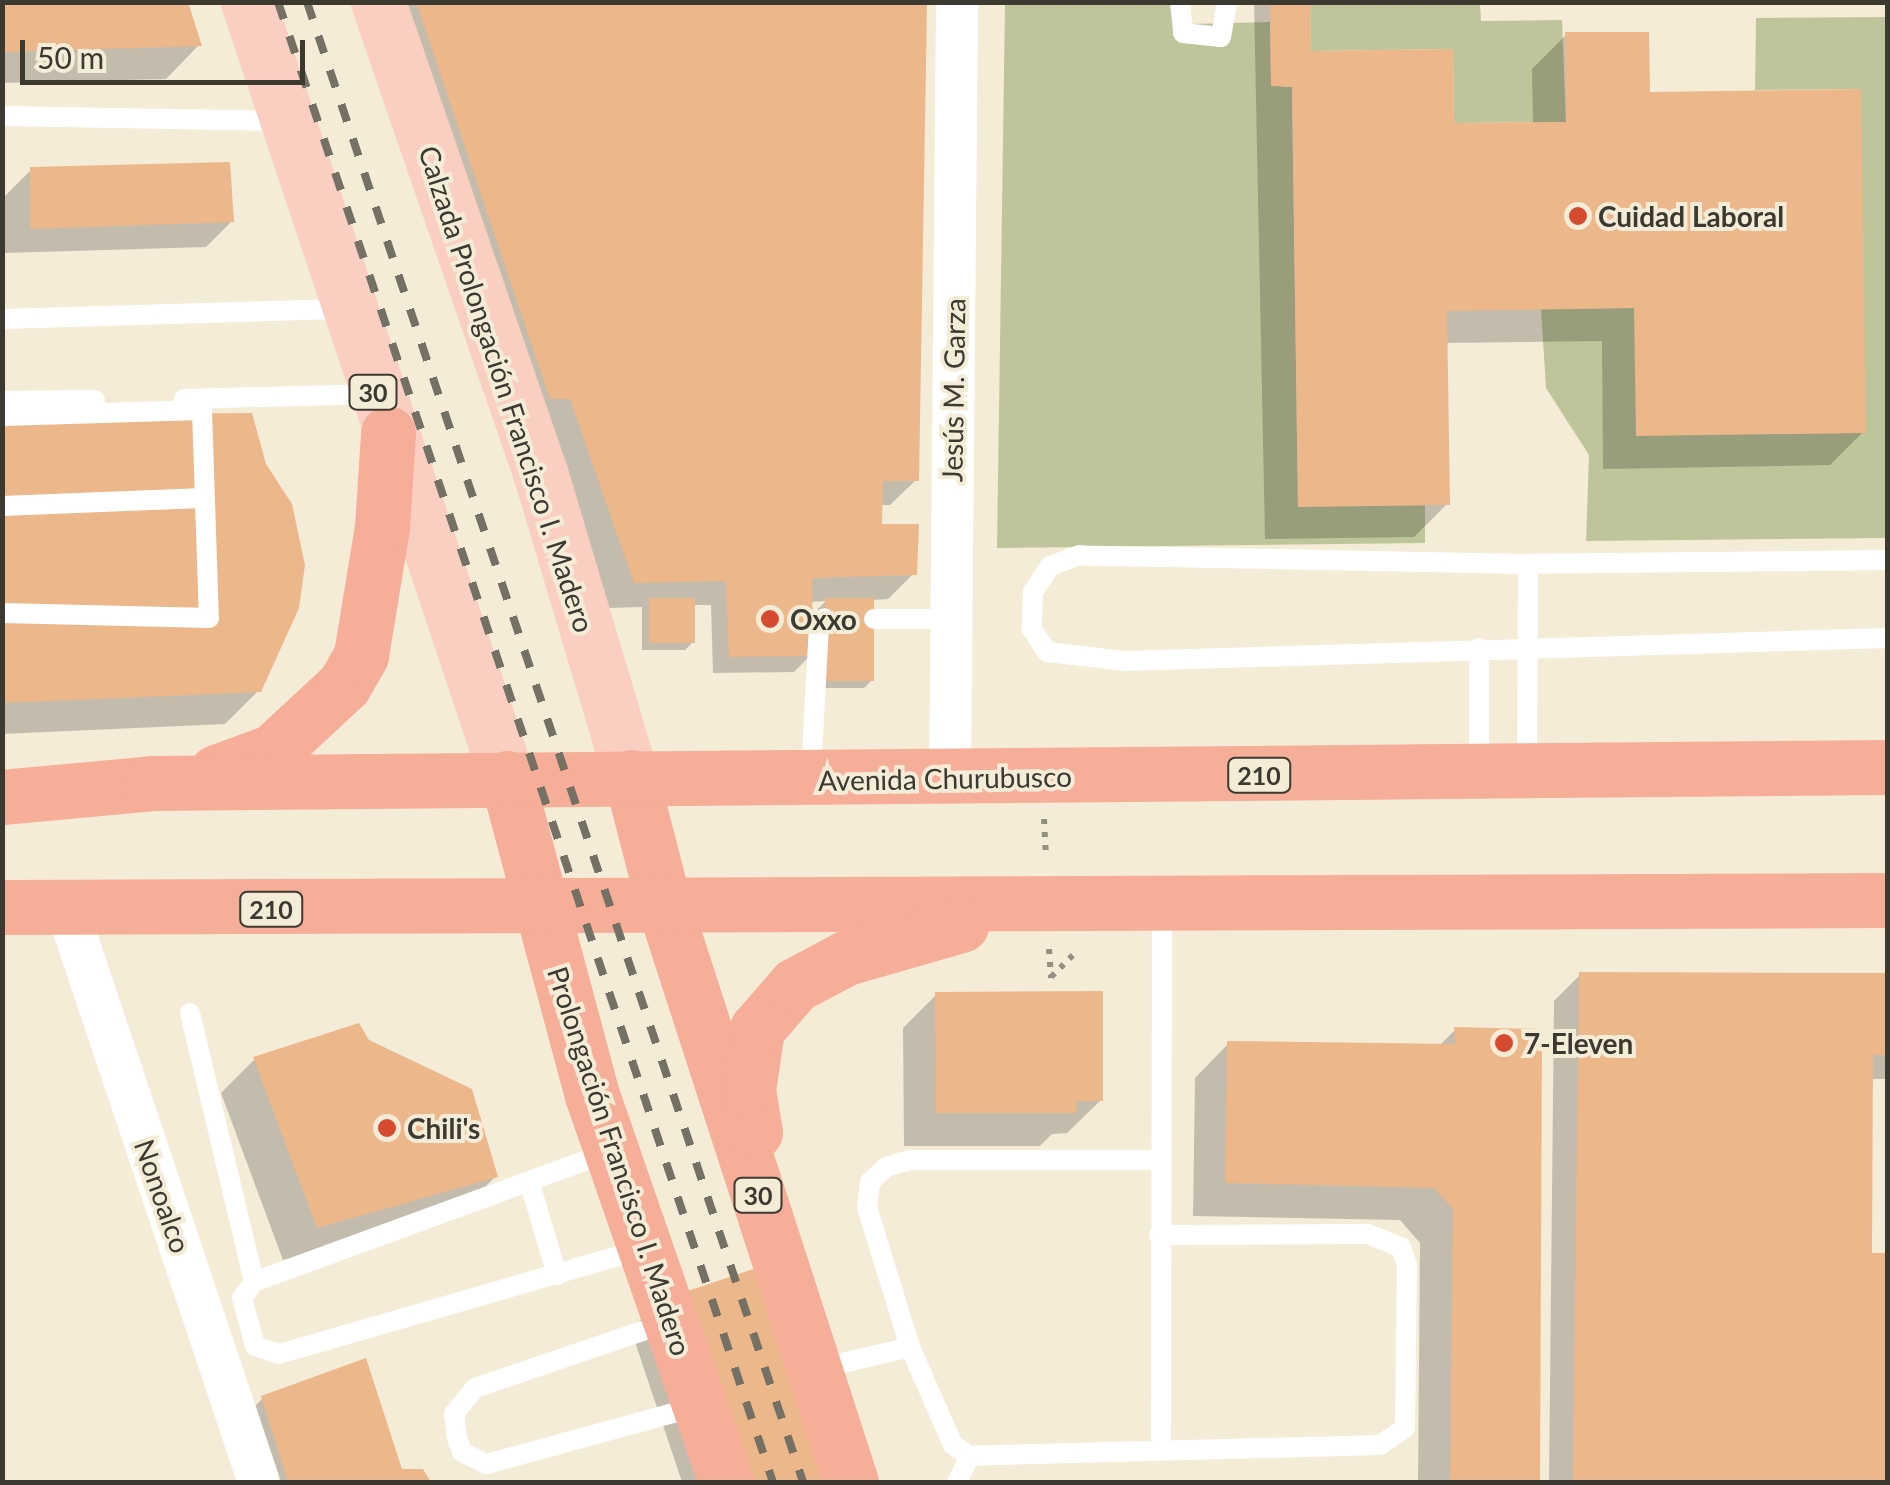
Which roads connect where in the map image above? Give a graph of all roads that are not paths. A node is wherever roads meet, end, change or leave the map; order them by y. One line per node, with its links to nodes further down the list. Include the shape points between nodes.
1 (248, 2): 7 (main road, 30)
2 (378, 2): 26 (main road, Calzada Prolongación Francisco I. Madero / 30, via 540,472)
3 (957, 2): 19 (street, Jesús M. Garza)
4 (1180, 2): 5 (lane, via 1182,33 1221,37)
5 (1227, 2)
6 (2, 116): 7 (lane)
7 (288, 120): 8 (main road, 30)
8 (348, 309): 9 (lane); 11 (main road, 30)
9 (2, 319)
10 (2, 401): 11 (lane)
11 (381, 413): 27 (main road, 30); 30 (highway, via 372,598 361,655 344,685 273,751 226,770)
12 (2, 416): 13 (lane, via 202,410)
13 (204, 498): 14 (lane); 17 (lane, via 209,618)
14 (2, 506)
15 (1888, 560): 16 (lane)
16 (1528, 564): 22 (lane); 23 (lane, via 1132,551 1079,554 1050,566 1033,592 1032,629 1048,652 1074,659)
17 (2, 613)
18 (825, 618): 29 (lane, via 819,624)
19 (952, 618): 20 (lane); 28 (street, Jesús M. Garza)
20 (874, 619)
21 (1888, 638): 22 (lane)
22 (1531, 646): 23 (lane); 25 (lane)
23 (1479, 648): 25 (lane)
24 (1888, 767): 25 (highway, Avenida Churubusco / 210)
25 (1503, 772): 28 (highway, Avenida Churubusco / 210)
26 (631, 777): 27 (highway, Avenida Churubusco / 210); 29 (highway, Avenida Churubusco / 210); 36 (highway, 30)
27 (507, 778): 30 (highway, Avenida Churubusco / 210); 37 (highway, Prolongación Francisco I. Madero / 30)
28 (950, 778): 29 (highway, Avenida Churubusco / 210)
29 (810, 780)
30 (152, 782): 31 (highway, Avenida Churubusco / 210)
31 (2, 797)
32 (1888, 900): 34 (highway, 210)
33 (1040, 903): 34 (highway, 210); 36 (highway, 210); 43 (highway, via 846,958 796,985 757,1029 748,1090)
34 (1162, 905): 40 (lane)
35 (22, 906): 37 (highway, 210); 54 (street, Nonoalco)
36 (665, 908): 37 (highway, 210); 43 (highway, 30)
37 (540, 909): 39 (highway, Prolongación Francisco I. Madero / 30)
38 (190, 1012): 46 (lane)
39 (611, 1151): 41 (lane); 44 (highway, Prolongación Francisco I. Madero / 30)
40 (1160, 1160): 42 (lane); 48 (lane, via 910,1160 886,1167 870,1182 867,1208)
41 (530, 1184): 45 (lane); 46 (lane)
42 (1159, 1235): 51 (lane); 51 (lane, via 1388,1237 1401,1247 1407,1265 1410,1409 1405,1428 1380,1445)
43 (772, 1238): 49 (highway, 30)
44 (645, 1248): 45 (lane); 47 (highway, Prolongación Francisco I. Madero / 30)
45 (557, 1275): 46 (lane, via 270,1355 255,1346 242,1306)
46 (254, 1282)
47 (671, 1322): 50 (highway, Prolongación Francisco I. Madero / 30); 53 (lane, via 475,1388 454,1414 457,1438)
48 (910, 1347): 49 (lane); 52 (lane, via 942,1432)
49 (815, 1369): 57 (highway, 30)
50 (701, 1406): 53 (lane, via 508,1459); 56 (highway, Prolongación Francisco I. Madero / 30)
51 (1160, 1450): 52 (lane)
52 (970, 1456): 58 (lane)
53 (472, 1459): 55 (lane)
54 (259, 1482)
55 (477, 1482)
56 (726, 1482)
57 (852, 1482)
58 (957, 1482)

